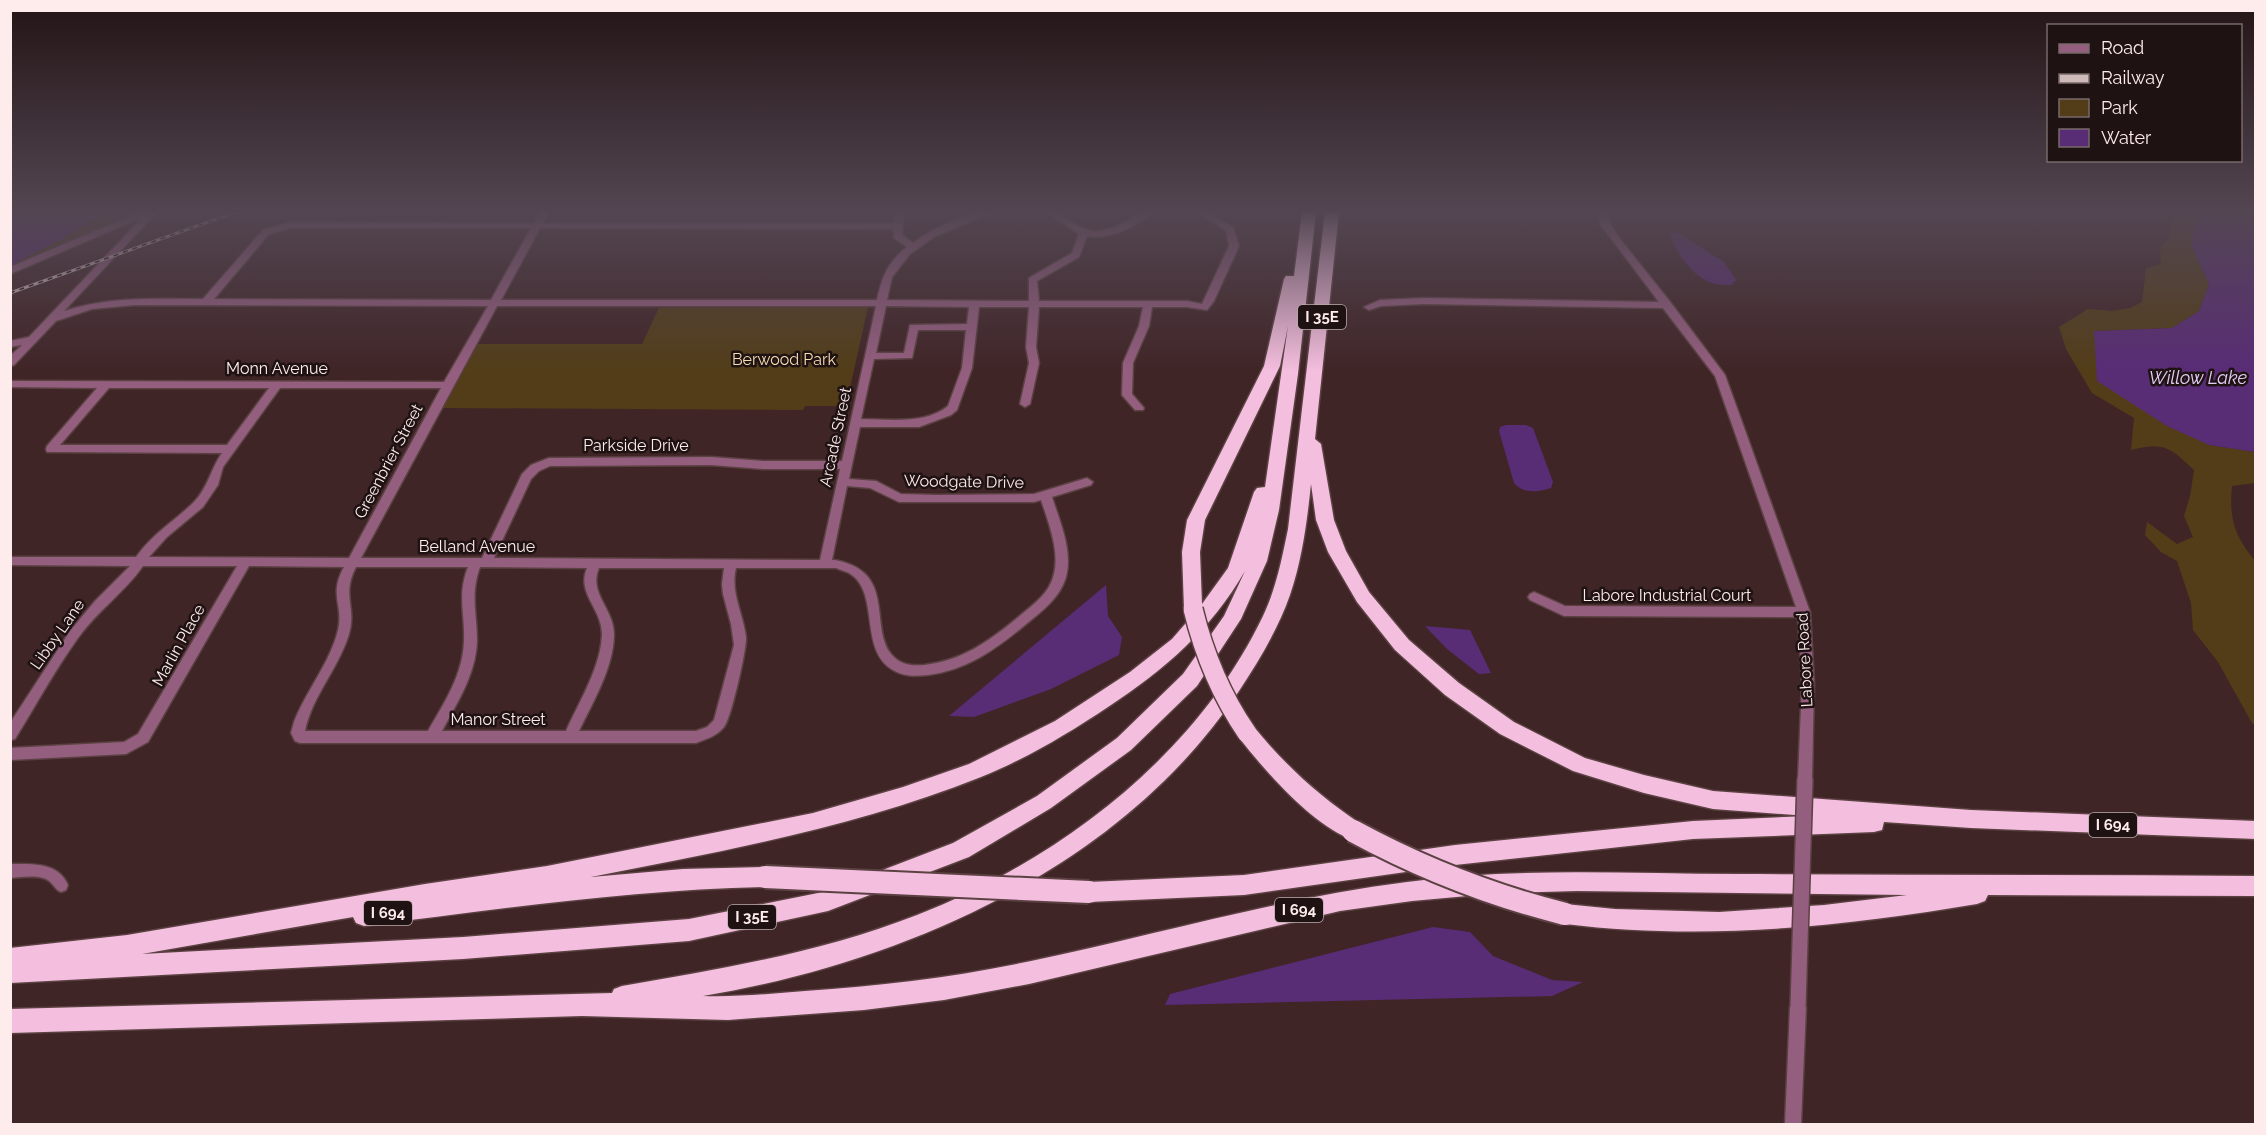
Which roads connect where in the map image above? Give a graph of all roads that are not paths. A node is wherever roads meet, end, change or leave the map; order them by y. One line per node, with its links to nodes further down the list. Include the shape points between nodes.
1 (24, 265): 12 (street)
2 (104, 265): 21 (street)
3 (238, 265): 13 (street)
4 (515, 265): 14 (street, Greenbrier Street)
5 (894, 265): 15 (street, Arcade Street)
6 (1057, 265): 17 (street, via 1032,280)
7 (1225, 265): 18 (street, via 1204,308)
8 (1299, 265): 60 (highway, bridge, via 1292,277 1272,366 1196,520 1191,552 1193,609 1213,679 1247,733 1299,791 1353,831 1440,876 1506,900 1605,920 1732,921 1917,905)
9 (1303, 265): 36 (highway, I 35E)
10 (1326, 265): 33 (highway, I 35E)
11 (1636, 265): 19 (street, Labore Road)
12 (10, 271)
13 (206, 302): 14 (street); 21 (street, via 107,303)
14 (494, 303): 15 (street); 30 (street, Greenbrier Street)
15 (880, 304): 16 (street); 25 (street, Arcade Street)
16 (974, 304): 17 (street); 22 (street)
17 (1034, 304): 18 (street); 31 (street, via 1034,363)
18 (1148, 304): 32 (street, via 1147,318 1127,370 1127,395)
19 (1668, 305): 20 (street, via 1424,301); 50 (street, Labore Road, via 1720,375)
20 (1369, 307)
21 (54, 318): 23 (street)
22 (972, 327): 25 (street, via 914,327 908,356); 34 (street, via 964,381 947,413 919,423)
23 (33, 339): 24 (street); 26 (street)
24 (10, 344)
25 (869, 356): 34 (street, Arcade Street)
26 (10, 363)
27 (10, 384): 28 (street, Monn Avenue)
28 (105, 384): 29 (street, Monn Avenue); 35 (street, via 51,449)
29 (277, 384): 30 (street, Monn Avenue); 35 (street)
30 (448, 385): 44 (street, Greenbrier Street)
31 (1025, 404)
32 (1139, 408)
33 (1310, 422): 56 (highway, via 1325,520 1337,552 1363,597 1402,645 1452,689 1507,728 1580,765 1713,800); 65 (highway, I 35E, via 1296,542 1274,615 1235,683 1191,742 1126,804 1053,857 970,903 896,933 762,973)
34 (854, 423): 37 (street, Arcade Street)
35 (231, 449): 42 (street, via 199,504 163,534)
36 (1277, 463): 62 (highway, via 1266,483 1236,570 1179,644 1137,678 1062,727 976,770 903,796 748,836 547,876); 64 (highway, I 35E, via 1258,561 1232,619 1190,680 1124,744 1044,802 961,850 828,901 689,930 482,947)
37 (846, 465): 38 (street, Arcade Street); 45 (street, Parkside Drive, via 549,462 526,477)
38 (842, 482): 40 (street, Woodgate Drive, via 872,484 907,499); 48 (street, Arcade Street)
39 (1087, 482): 40 (street, Woodgate Drive)
40 (1046, 496): 48 (street, Belland Avenue, via 1060,546 1062,567 1056,586 1043,603 993,645 959,663 912,670 890,662 883,650 865,579 847,565)
41 (10, 561): 42 (street, Belland Avenue)
42 (140, 561): 43 (street, Belland Avenue); 51 (street, Libby Lane, via 74,634)
43 (246, 561): 44 (street, Belland Avenue); 55 (street, Marlin Place, via 148,733 137,743 119,749)
44 (354, 561): 45 (street, Belland Avenue); 54 (street, Greenbrier Street, via 341,589 345,630 299,728)
45 (481, 563): 46 (street, Belland Avenue); 52 (street, Parkside Drive, via 466,588 470,642 467,662)
46 (595, 563): 47 (street, Belland Avenue); 53 (street, via 589,575 589,588 606,622 607,643)
47 (730, 563): 48 (street, Belland Avenue); 53 (street, Manor Street, via 727,592 740,635 739,655 720,723 696,737)
48 (819, 563)
49 (1533, 597): 50 (street, Labore Industrial Court, via 1564,611)
50 (1804, 612): 67 (street, Labore Road, bridge, via 1808,683)
51 (10, 735)
52 (433, 735): 53 (street, Manor Street); 54 (street, Manor Street)
53 (571, 735)
54 (300, 737)
55 (10, 754)
56 (1971, 819): 57 (highway, I 694); 62 (highway, I 694, bridge, via 1693,830 1467,854 1244,885 1089,892 765,877 683,879)
57 (2256, 830)
58 (10, 871): 59 (street, via 51,874)
59 (61, 885)
60 (2023, 886): 61 (highway, I 694); 65 (highway, I 694, via 1501,883 1340,901 944,989 728,1008)
61 (2256, 886)
62 (128, 945): 63 (highway, I 694)
63 (10, 959)
64 (10, 972)
65 (582, 1004): 66 (highway, I 35E)
66 (10, 1022)
67 (1793, 1125)

